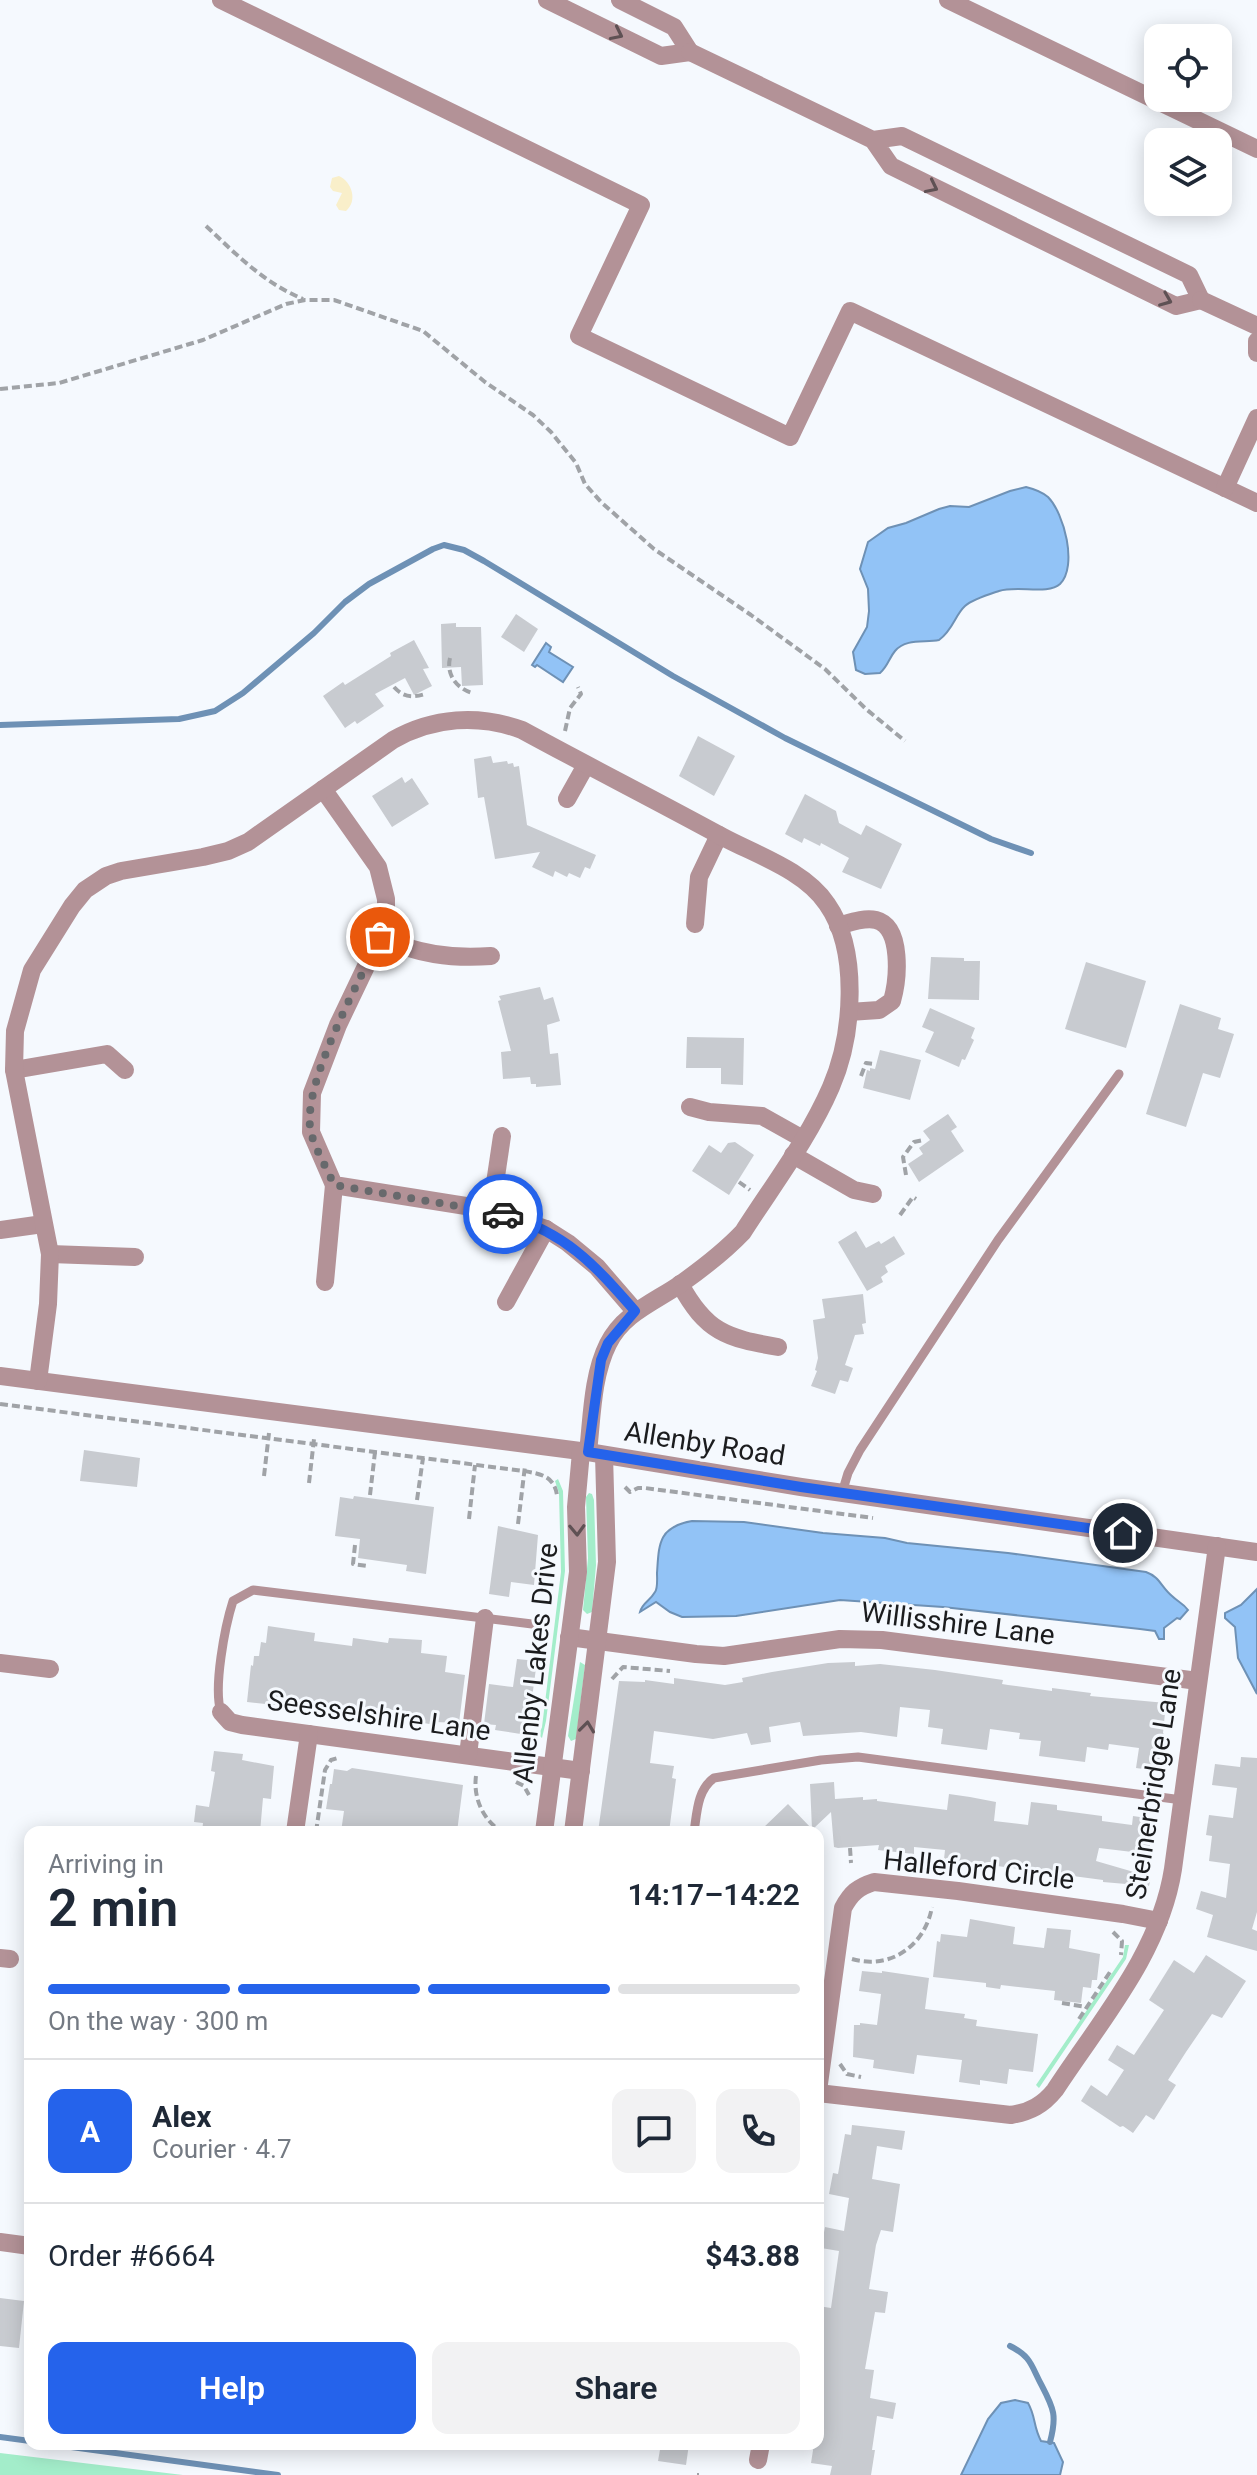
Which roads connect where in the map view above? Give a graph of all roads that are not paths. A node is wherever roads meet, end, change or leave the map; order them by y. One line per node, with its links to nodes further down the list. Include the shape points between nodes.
1 (221, 0): 13 (street, via 641,205 579,336 790,437 850,311)
2 (547, 0): 5 (street, one-way to 5, via 661,56)
3 (620, 0): 5 (street, via 674,27)
4 (948, 0): 7 (street)
5 (690, 52): 6 (street)
6 (873, 140): 8 (street, one-way to 8, via 891,166 1161,299 1176,306); 8 (street, via 902,136 1189,275)
7 (1257, 149)
8 (1201, 300): 9 (street)
9 (1257, 326)
10 (1257, 341): 11 (street)
11 (1257, 353)
12 (1257, 418): 13 (street)
13 (1225, 488): 14 (street)
14 (1257, 503)
15 (586, 765): 16 (street, via 507,724 448,720 403,734); 17 (street); 18 (street)
16 (323, 789): 21 (street, via 378,867 386,899); 24 (street, via 228,851 121,871 85,890 32,970 15,1031)
17 (567, 799)
18 (719, 835): 19 (street, via 699,877); 20 (street, via 808,884 828,905)
19 (695, 924)
20 (838, 926): 23 (street, via 847,959); 23 (street, via 875,920 891,933 895,947 892,1001 879,1010)
21 (380, 937): 22 (street, via 436,955); 30 (street, via 312,1093 311,1132)
22 (491, 956)
23 (849, 1012): 29 (street, via 837,1070)
24 (14, 1070): 25 (street, via 107,1054); 33 (street)
25 (125, 1070)
26 (1119, 1074): 46 (lane, via 1007,1227 903,1384 860,1450)
27 (690, 1107): 29 (street, via 762,1116)
28 (502, 1136): 32 (street)
29 (798, 1147): 31 (street, via 854,1190); 39 (street, via 743,1232)
30 (334, 1185): 32 (street); 38 (street)
31 (873, 1194)
32 (491, 1210): 34 (street)
33 (43, 1224): 35 (street); 36 (street)
34 (546, 1229): 40 (street); 41 (street, via 597,1267)
35 (0, 1230)
36 (50, 1254): 37 (street); 44 (street)
37 (135, 1257)
38 (325, 1282)
39 (680, 1284): 41 (street); 42 (street, via 697,1313 720,1332)
40 (506, 1302)
41 (635, 1311): 45 (street, via 601,1360)
42 (778, 1347)
43 (0, 1376): 44 (street, Allenby Road)
44 (38, 1381): 45 (street, Allenby Road)
45 (591, 1453): 46 (street, Allenby Road); 51 (street, Allenby Lakes Drive, one-way to 51, via 576,1507 578,1572); 52 (street, Allenby Lakes Drive, via 607,1562)
46 (842, 1493): 47 (street, Allenby Road)
47 (1217, 1546): 48 (street, Allenby Road); 55 (street, Steinerbridge Lane)
48 (1257, 1552)
49 (485, 1618): 50 (lane); 56 (lane, via 253,1590 233,1601 228,1614 217,1691); 58 (street)
50 (532, 1624)
51 (569, 1637): 52 (street, Willisshire Lane); 59 (street, Allenby Lakes Drive)
52 (598, 1641): 55 (street, Willisshire Lane, via 724,1656 861,1638); 60 (street, Allenby Lakes Drive, one-way to 52)
53 (0, 1663): 54 (street)
54 (50, 1669)
55 (1198, 1681): 61 (street, Steinerbridge Lane)
56 (221, 1712): 57 (street, Seesselshire Lane, via 242,1725)
57 (309, 1734): 58 (street, Seesselshire Lane); 62 (street)
58 (468, 1755): 59 (street, Seesselshire Lane)
59 (553, 1767): 60 (street, Seesselshire Lane); 63 (street, Allenby Lakes Drive)
60 (581, 1771): 64 (street, Allenby Lakes Drive)
61 (1182, 1800): 65 (lane, via 858,1757 714,1778 701,1795); 66 (street, Steinerbridge Lane, via 1171,1884)
62 (296, 1826)
63 (545, 1826)
64 (574, 1826)
65 (695, 1826)
66 (1159, 1921): 67 (street, Halleford Circle, via 896,1883 861,1886 843,1908); 68 (street, Steinerbridge Lane, via 1137,1967 1055,2090 1035,2108 1000,2116)
67 (824, 2048)
68 (824, 2093)
69 (0, 2242): 70 (street)
70 (24, 2245)

